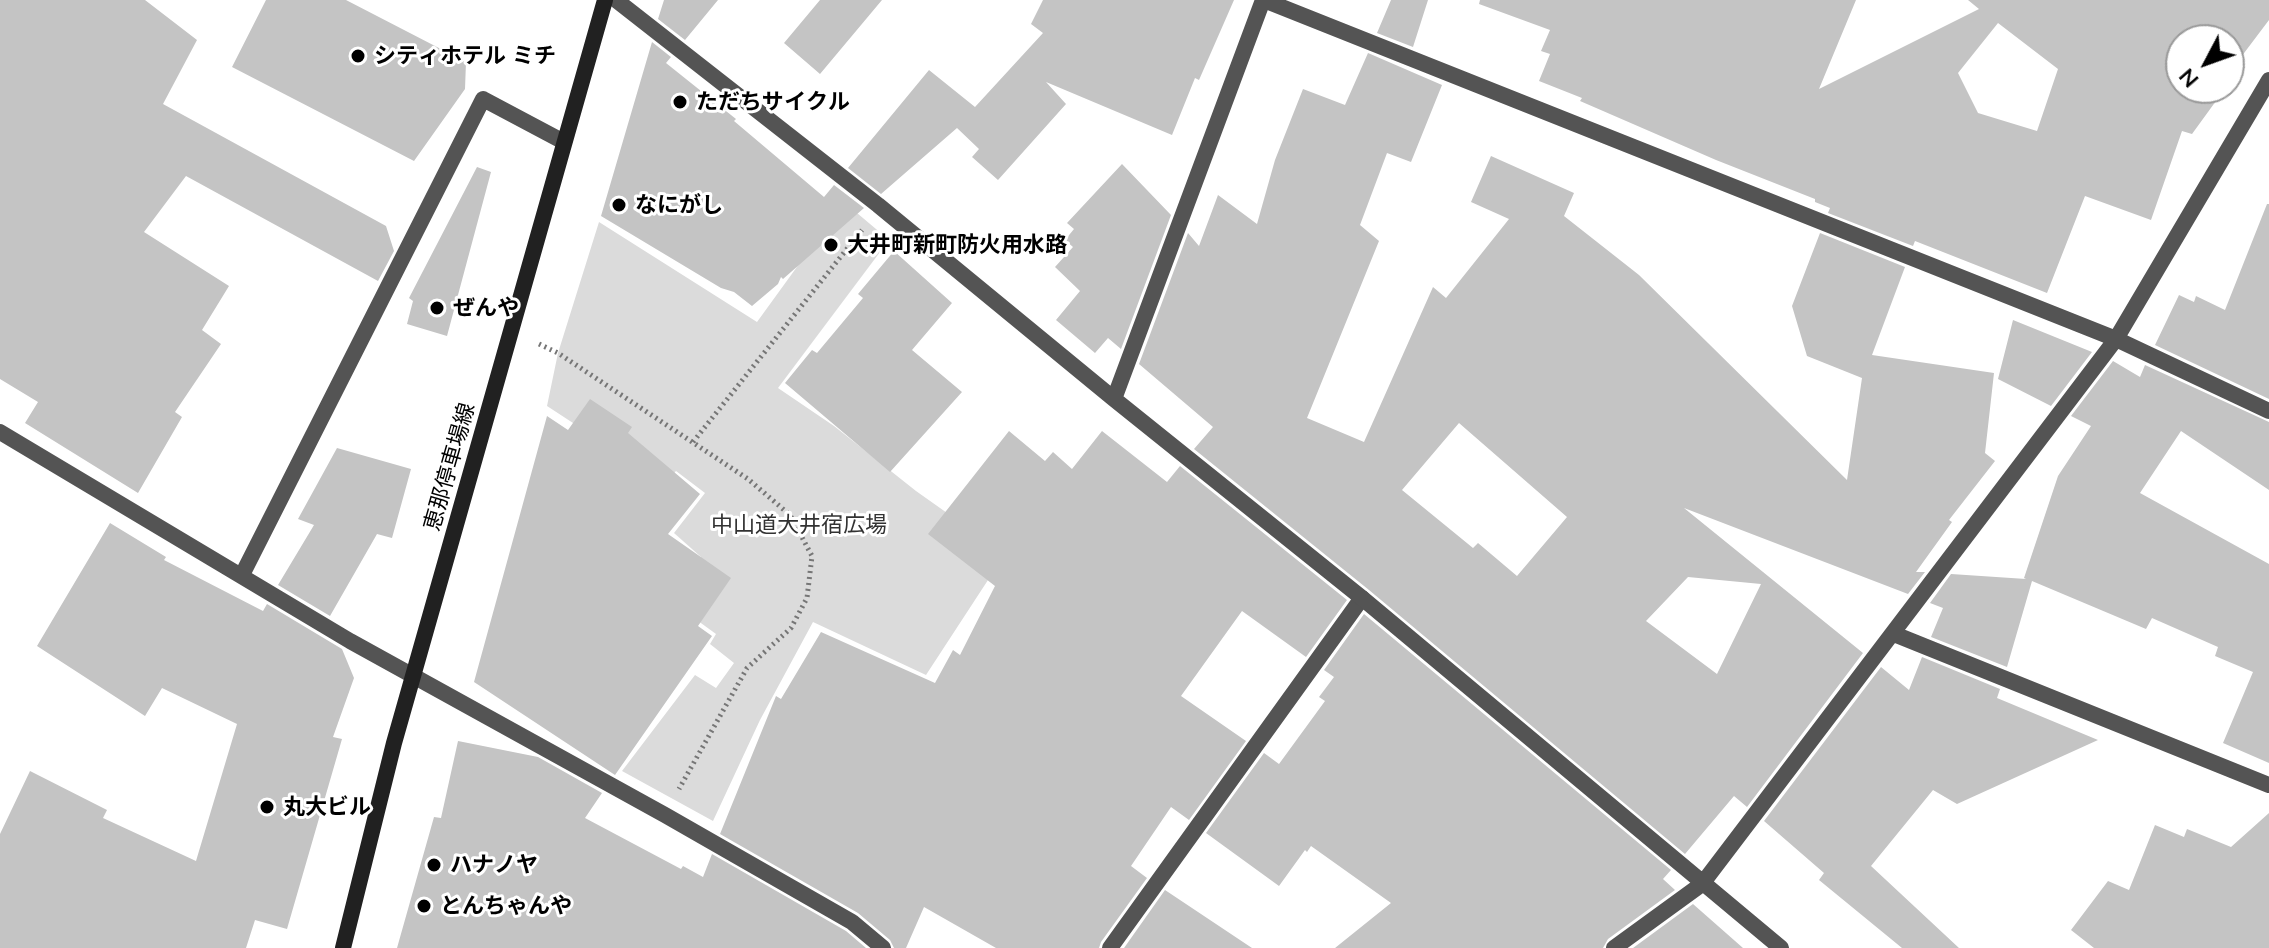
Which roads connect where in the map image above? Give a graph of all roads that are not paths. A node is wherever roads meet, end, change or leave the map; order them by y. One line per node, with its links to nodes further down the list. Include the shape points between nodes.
1 (605, 0): 5 (main road, 恵那停車場線)
2 (616, 0): 7 (street)
3 (1264, 0): 6 (street); 7 (street)
4 (2269, 80): 6 (street)
5 (564, 142): 10 (street, via 483,99); 13 (main road, 恵那停車場線)
6 (2116, 339): 8 (street); 12 (street)
7 (1114, 399): 11 (street)
8 (2269, 411)
9 (0, 432): 10 (street)
10 (242, 575): 13 (street)
11 (1362, 598): 15 (street); 18 (street)
12 (1894, 634): 14 (street); 15 (street)
13 (414, 676): 16 (main road, 恵那停車場線); 17 (street, via 852,922)
14 (2269, 785)
15 (1702, 884): 19 (street); 20 (street)
16 (343, 948)
17 (883, 948)
18 (1110, 948)
19 (1614, 948)
20 (1781, 948)

